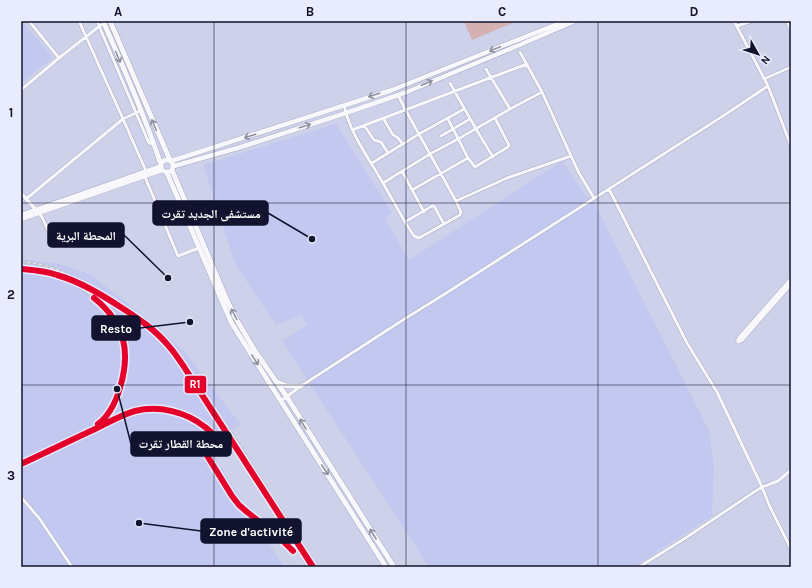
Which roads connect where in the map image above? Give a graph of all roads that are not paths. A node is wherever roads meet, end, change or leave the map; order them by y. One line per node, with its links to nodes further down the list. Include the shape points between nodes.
1 (29, 21): 15 (street)
2 (79, 21): 12 (street)
3 (97, 21): 8 (street)
4 (575, 21): 9 (main road)
5 (734, 21): 10 (street)
6 (752, 21): 10 (street)
7 (787, 21): 11 (street)
8 (104, 23): 12 (street); 31 (highway); 54 (highway, one-way to 8)
9 (564, 23): 13 (main road)
10 (737, 26): 20 (street)
11 (791, 31)
12 (86, 36): 15 (street); 36 (street)
13 (533, 37): 26 (main road, one-way to 13); 27 (main road, one-way to 27, via 392,90)
14 (520, 52): 16 (street)
15 (59, 58): 23 (street)
16 (527, 64): 19 (street); 25 (street)
17 (791, 68): 20 (street)
18 (486, 69): 19 (street)
19 (491, 78): 24 (street); 30 (street)
20 (764, 79): 22 (street)
21 (450, 83): 24 (street)
22 (768, 86): 45 (street); 59 (street)
23 (21, 90)
24 (454, 91): 28 (street); 29 (street)
25 (542, 92): 30 (street); 50 (street)
26 (398, 95): 28 (street); 32 (main road)
27 (344, 105): 32 (street); 54 (main road, one-way to 54)
28 (405, 109): 33 (street); 42 (street)
29 (464, 109): 34 (street); 37 (street)
30 (510, 109): 35 (street)
31 (138, 112): 36 (street); 54 (highway)
32 (346, 113): 41 (street); 54 (main road, one-way to 32, via 241,147)
33 (382, 118): 38 (street); 46 (street, via 393,136)
34 (448, 118): 39 (street); 42 (street)
35 (495, 118): 40 (street); 51 (street, via 509,146)
36 (122, 119): 57 (street); 63 (street)
37 (470, 119): 39 (street); 40 (street)
38 (364, 125): 41 (street); 48 (street, via 374,140 381,142)
39 (453, 129): 43 (street); 44 (street)
40 (476, 129): 44 (street); 51 (street)
41 (352, 130): 53 (street)
42 (419, 134): 46 (street); 49 (street)
43 (441, 136)
44 (458, 140): 49 (street); 52 (street)
45 (790, 140): 47 (street)
46 (402, 144): 48 (street)
47 (791, 146)
48 (388, 153): 53 (street)
49 (430, 154): 55 (street); 56 (street)
50 (571, 156): 62 (street); 64 (street, via 507,178)
51 (493, 157): 52 (street, via 475,167)
52 (468, 158): 56 (street)
53 (372, 163): 58 (street)
54 (167, 167): 57 (main road); 72 (highway)
55 (402, 171): 58 (street); 60 (street)
56 (441, 173): 60 (street); 64 (street)
57 (145, 174): 65 (main road); 72 (street, via 178,256)
58 (383, 183): 69 (street)
59 (609, 189): 62 (street); 82 (street, via 687,342 717,392)
60 (412, 190): 66 (street)
61 (21, 193): 63 (street)
62 (594, 198): 76 (street)
63 (26, 200): 65 (street)
64 (456, 201): 70 (street, via 461,214)
65 (37, 212): 67 (main road); 68 (main road); 71 (street, via 52,238 78,230 86,244)
66 (424, 212): 69 (street); 70 (street, via 434,206)
67 (21, 215)
68 (21, 220)
69 (405, 222): 70 (street, via 414,236 419,238)
70 (444, 224)
71 (98, 240)
72 (202, 247): 75 (highway, one-way to 72, via 236,317); 78 (highway, one-way to 78, via 231,322)
73 (791, 279): 74 (street, via 738,342)
74 (791, 284)
75 (276, 382): 76 (highway, via 287,386); 77 (highway)
76 (301, 386): 77 (street)
77 (287, 397): 78 (street); 80 (highway, one-way to 77)
78 (281, 402): 81 (highway, one-way to 81)
79 (791, 470): 82 (street, via 778,481)
80 (338, 479): 81 (highway); 87 (highway, one-way to 80)
81 (332, 482): 86 (highway)
82 (762, 487): 84 (street); 88 (street)
83 (21, 496): 85 (street)
84 (791, 549)
85 (72, 567)
86 (386, 567)
87 (394, 567)
88 (639, 567)

